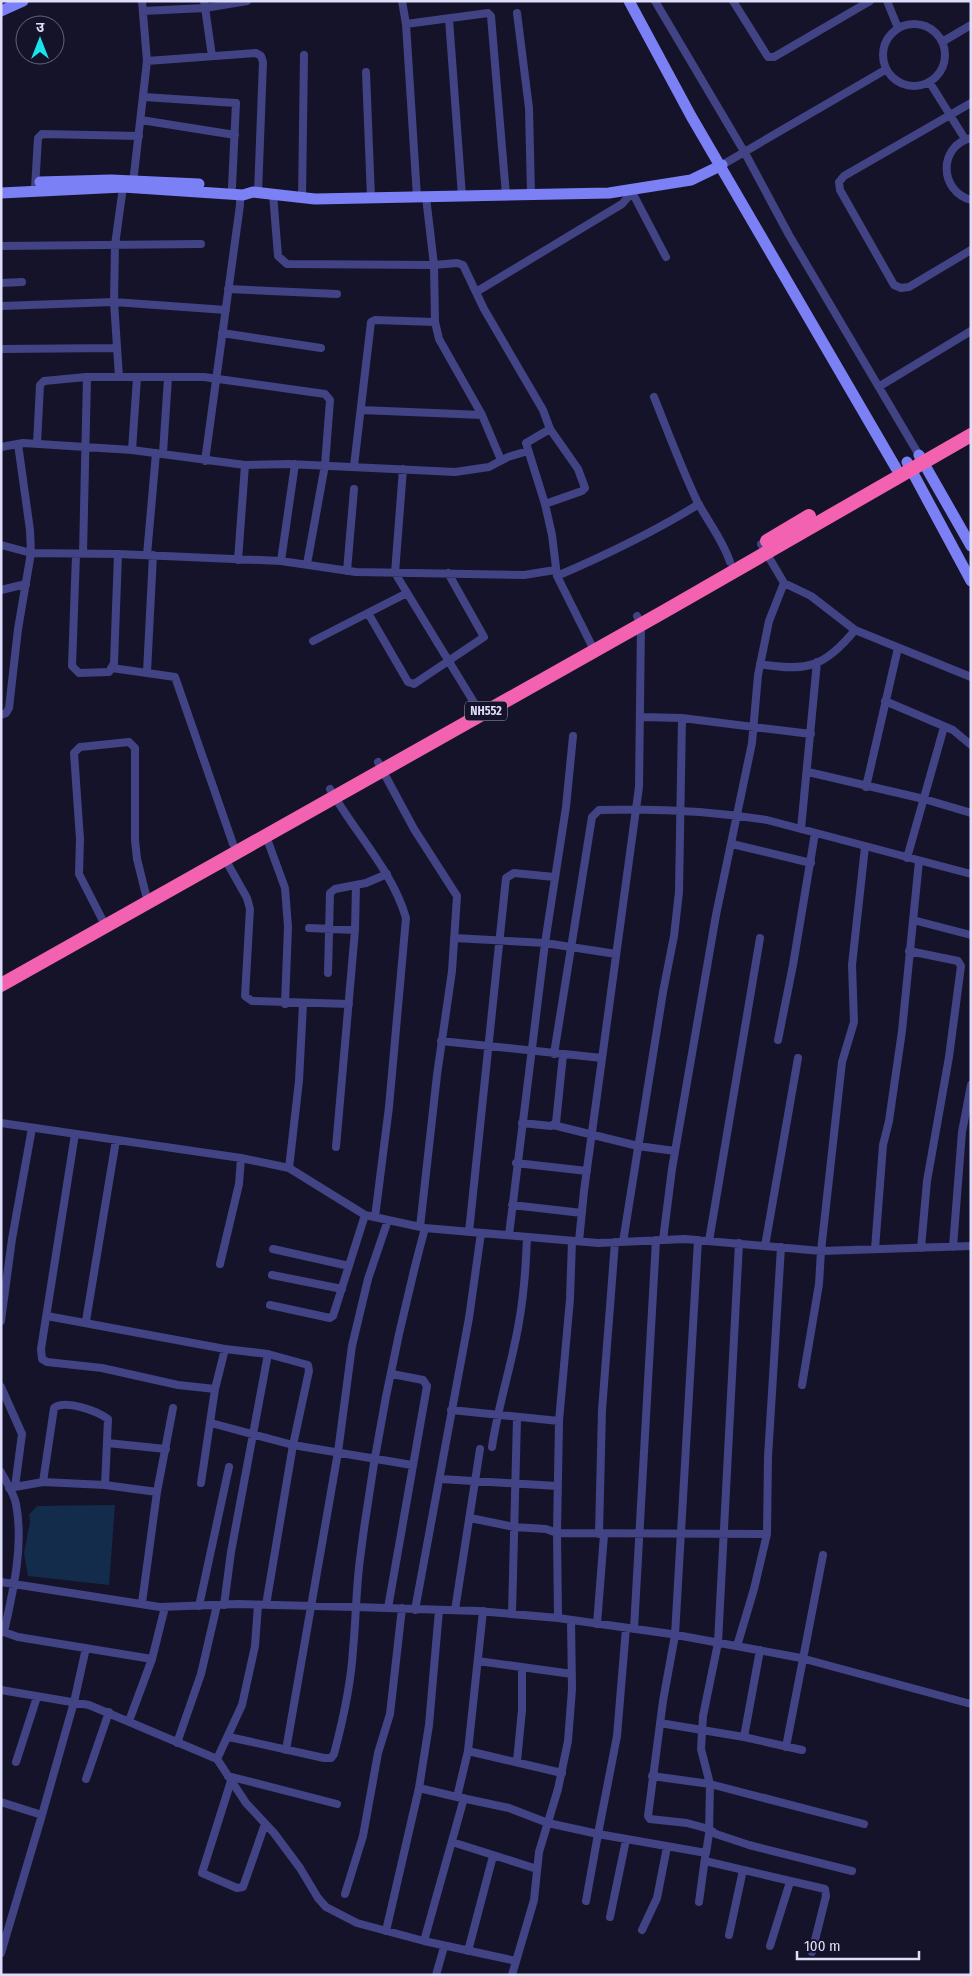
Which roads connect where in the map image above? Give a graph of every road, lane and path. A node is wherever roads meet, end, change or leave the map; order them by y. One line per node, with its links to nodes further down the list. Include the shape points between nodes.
1 (23, 1): 11 (street)
2 (142, 1): 12 (street)
3 (247, 1): 10 (street)
4 (402, 1): 15 (street)
5 (629, 1): 35 (street, via 691,116)
6 (655, 1): 34 (street)
7 (733, 1): 8 (street, via 768,57 774,57)
8 (870, 1)
9 (887, 1): 16 (street)
10 (205, 4): 12 (street); 20 (street)
11 (1, 11)
12 (143, 11): 21 (street)
13 (518, 13): 44 (street, via 529,108)
14 (449, 19): 15 (street); 45 (street, via 488,13 493,19); 46 (street)
15 (406, 24): 47 (street)
16 (898, 28): 18 (street, via 911,24 925,26); 22 (street, via 886,39 882,54)
17 (969, 30): 18 (street)
18 (942, 42): 24 (street, via 945,60)
19 (304, 55): 48 (street)
20 (212, 56): 21 (street); 42 (street, via 256,53 263,59)
21 (147, 61): 27 (street)
22 (885, 70): 25 (street, via 897,82 913,87); 34 (street)
23 (366, 72): 49 (street)
24 (940, 73): 25 (street); 26 (street)
25 (930, 83): 26 (street)
26 (936, 92): 29 (street)
27 (144, 97): 30 (street); 31 (street, via 234,101)
28 (971, 102): 29 (street)
29 (951, 114): 33 (street); 54 (street, via 838,182 894,285 900,288 909,286)
30 (141, 120): 31 (street); 32 (street)
31 (235, 135): 39 (street)
32 (139, 136): 36 (street); 38 (street, via 42,134 38,138)
33 (968, 139): 50 (street, via 951,151 946,168 950,185 962,198)
34 (745, 152): 35 (street); 76 (street, via 789,235)
35 (722, 165): 40 (street, via 691,180); 92 (street)
36 (129, 185): 38 (street); 39 (street); 51 (street)
37 (1, 186): 38 (street)
38 (35, 187): 41 (street)
39 (236, 190): 42 (street, via 245,188); 59 (street, via 240,205)
40 (634, 190): 44 (street); 55 (street); 60 (street, via 622,204)
41 (1, 193)
42 (255, 193): 43 (street)
43 (273, 194): 48 (street); 56 (street, via 278,256 287,264)
44 (531, 194): 45 (street)
45 (506, 195): 46 (street)
46 (462, 196): 47 (street)
47 (421, 197): 49 (street); 56 (street)
48 (302, 198): 49 (street)
49 (371, 198)
50 (971, 200)
51 (115, 244): 52 (street); 53 (street); 62 (street)
52 (201, 244)
53 (1, 246)
54 (971, 250)
55 (666, 257)
56 (434, 264): 60 (street, via 460,264); 65 (street)
57 (1, 282): 58 (street)
58 (22, 282)
59 (228, 289): 61 (street); 64 (street)
60 (476, 292): 81 (street, via 543,410)
61 (337, 294)
62 (114, 302): 63 (street); 64 (street); 69 (street)
63 (1, 306)
64 (226, 310): 67 (street)
65 (435, 322): 78 (street, via 371,322); 79 (street, via 446,355)
66 (971, 331): 76 (street)
67 (222, 333): 70 (street); 75 (street)
68 (1, 348): 69 (street)
69 (117, 348): 72 (street)
70 (321, 348)
71 (87, 377): 72 (street); 84 (street, via 42,381); 86 (street)
72 (119, 377): 73 (street)
73 (137, 378): 74 (street); 87 (street)
74 (168, 378): 75 (street); 89 (street)
75 (216, 378): 91 (street); 95 (street, via 329,397)
76 (880, 386): 92 (street)
77 (654, 397): 100 (street)
78 (360, 410): 79 (street); 96 (street)
79 (482, 415): 90 (street)
80 (971, 425): 92 (highway, NH552)
81 (550, 429): 88 (street, via 526,443); 99 (street, via 578,469 585,488)
82 (971, 435): 92 (highway, NH552)
83 (18, 444): 84 (street); 85 (street); 104 (street, via 30,530)
84 (37, 444): 86 (street)
85 (1, 447)
86 (86, 447): 87 (street); 105 (street)
87 (132, 450): 89 (street)
88 (528, 451): 90 (street); 99 (street)
89 (159, 453): 91 (street); 107 (street)
90 (501, 460): 97 (street, via 489,467 462,472)
91 (205, 461): 94 (street)
92 (911, 463): 102 (street); 103 (highway, NH552); 116 (street)
93 (295, 464): 94 (street); 95 (street); 109 (street)
94 (246, 465): 108 (street)
95 (325, 465): 96 (street); 111 (street)
96 (354, 466): 97 (street)
97 (403, 469): 113 (street)
98 (354, 489): 112 (street)
99 (545, 504): 115 (street)
100 (699, 504): 110 (street); 115 (street, via 602,558)
101 (1, 545): 104 (street)
102 (971, 546)
103 (764, 548): 110 (highway, NH552); 117 (street); 122 (highway, NH552)
104 (30, 553): 105 (street); 118 (street)
105 (79, 554): 106 (street); 130 (street, via 72,666 79,673 109,672)
106 (118, 554): 107 (street); 130 (street)
107 (150, 555): 108 (street); 131 (street)
108 (238, 560): 109 (street)
109 (281, 561): 111 (street)
110 (730, 562): 122 (highway, NH552)
111 (307, 564): 112 (street)
112 (347, 571): 113 (street)
113 (395, 573): 114 (street); 120 (street)
114 (448, 573): 115 (street); 127 (street, via 484,637)
115 (556, 573): 125 (street)
116 (971, 581)
117 (784, 583): 123 (street, via 811,596); 129 (street, via 769,621)
118 (26, 584): 119 (street); 135 (street, via 9,708)
119 (1, 590)
120 (407, 592): 121 (street); 127 (street)
121 (368, 613): 124 (street); 127 (street, via 411,684)
122 (639, 620): 125 (highway, NH552); 136 (street)
123 (855, 630): 126 (street); 128 (street, via 841,648)
124 (313, 641)
125 (592, 647): 134 (highway, NH552)
126 (898, 648): 132 (street); 133 (street)
127 (449, 661): 134 (street)
128 (817, 662): 129 (street, via 801,667); 140 (street)
129 (760, 664): 139 (street)
130 (112, 668): 131 (street)
131 (147, 672): 155 (street, via 175,677)
132 (971, 677)
133 (885, 701): 138 (street); 145 (street)
134 (478, 711): 143 (highway, NH552)
135 (1, 715)
136 (640, 717): 137 (street); 148 (street)
137 (682, 718): 139 (street); 149 (street)
138 (944, 727): 142 (street, via 961,735); 147 (street)
139 (754, 728): 140 (street); 151 (street)
140 (811, 734): 144 (street)
141 (573, 736): 164 (street, via 566,807)
142 (971, 745)
143 (380, 766): 146 (highway, NH552); 173 (street, via 414,829 457,896)
144 (808, 772): 145 (street); 152 (street)
145 (866, 787): 147 (street)
146 (332, 793): 154 (highway, NH552); 155 (highway, NH552); 162 (street)
147 (924, 799): 150 (street); 158 (street)
148 (636, 808): 149 (street); 177 (street, via 599,810 592,817); 179 (street)
149 (680, 812): 151 (street); 202 (street, via 679,892 674,936)
150 (971, 813)
151 (738, 815): 152 (street); 156 (street)
152 (801, 828): 153 (street)
153 (815, 833): 157 (street); 161 (street)
154 (266, 836): 159 (highway, NH552); 183 (street, via 286,888)
155 (233, 844): 166 (highway, NH552)
156 (732, 844): 161 (street); 204 (street, via 716,915)
157 (865, 847): 158 (street); 232 (street, via 852,965 854,1022 842,1062)
158 (907, 858): 160 (street)
159 (225, 859): 182 (highway, NH552); 183 (street, via 250,909 245,996 252,1001)
160 (919, 861): 163 (street); 168 (street)
161 (811, 863): 186 (street)
162 (388, 874): 165 (street); 212 (street, via 406,918)
163 (971, 874)
164 (554, 877): 175 (street, via 514,873 506,878); 176 (street)
165 (356, 885): 170 (street, via 331,891); 171 (street)
166 (146, 895): 167 (highway, NH552); 167 (street, via 135,840 135,748 129,742 80,746 74,753 79,874)
167 (102, 919): 181 (highway, NH552)
168 (913, 920): 172 (street); 178 (street)
169 (309, 928): 170 (street)
170 (329, 929): 171 (street); 180 (street)
171 (355, 930): 185 (street)
172 (971, 935)
173 (454, 938): 175 (street); 187 (street)
174 (760, 938): 222 (street)
175 (501, 940): 176 (street); 188 (street)
176 (544, 943): 177 (street); 189 (street)
177 (570, 947): 179 (street); 190 (street)
178 (910, 951): 229 (street, via 958,961 962,966 927,1181); 231 (street, via 902,1031 883,1144)
179 (616, 954): 192 (street)
180 (328, 973)
181 (1, 975)
182 (1, 985)
183 (285, 1004): 184 (street)
184 (303, 1004): 185 (street); 207 (street, via 299,1081)
185 (349, 1004): 203 (street)
186 (778, 1040)
187 (441, 1041): 188 (street); 214 (street)
188 (489, 1047): 189 (street); 215 (street)
189 (531, 1052): 190 (street); 196 (street)
190 (554, 1054): 191 (street)
191 (563, 1055): 192 (street); 197 (street, via 556,1123)
192 (602, 1058): 200 (street)
193 (798, 1058): 225 (street)
194 (971, 1085): 228 (street, via 962,1132)
195 (1, 1123): 198 (street)
196 (522, 1123): 197 (street); 206 (street)
197 (553, 1124): 200 (street)
198 (32, 1128): 199 (street); 239 (street)
199 (75, 1134): 201 (street); 238 (street)
200 (592, 1136): 202 (street); 208 (street)
201 (116, 1140): 205 (street); 240 (street)
202 (638, 1146): 204 (street); 223 (street)
203 (336, 1147)
204 (675, 1151): 219 (street)
205 (241, 1158): 207 (street); 233 (street, via 239,1184)
206 (516, 1163): 208 (street); 209 (street)
207 (289, 1168): 211 (street)
208 (587, 1171): 210 (street)
209 (512, 1205): 210 (street); 217 (street)
210 (582, 1213): 221 (street)
211 (365, 1215): 212 (street); 234 (street)
212 (375, 1217): 213 (street)
213 (388, 1220): 214 (street); 259 (street, via 368,1279 352,1346)
214 (422, 1228): 215 (street); 243 (street)
215 (469, 1232): 216 (street)
216 (481, 1233): 217 (street); 248 (street)
217 (508, 1235): 218 (street)
218 (527, 1237): 221 (street); 249 (street, via 519,1323)
219 (659, 1240): 220 (street); 223 (street); 277 (street, via 641,1475)
220 (698, 1240): 222 (street); 278 (street)
221 (576, 1241): 223 (street); 251 (street)
222 (709, 1241): 224 (street)
223 (619, 1242): 276 (street, via 602,1410)
224 (739, 1244): 225 (street); 279 (street)
225 (765, 1246): 227 (street)
226 (971, 1246): 228 (street)
227 (781, 1247): 232 (street); 280 (street, via 768,1457)
228 (953, 1247): 229 (street)
229 (921, 1248): 231 (street)
230 (274, 1249): 234 (street)
231 (874, 1249): 232 (street)
232 (820, 1251): 244 (street, via 819,1284)
233 (220, 1264)
234 (349, 1266): 236 (street)
235 (272, 1275): 236 (street)
236 (342, 1289): 237 (street, via 330,1318)
237 (270, 1305)
238 (47, 1316): 240 (street); 246 (street, via 41,1355 47,1362 102,1368 178,1385)
239 (1, 1321)
240 (86, 1321): 241 (street)
241 (225, 1349): 242 (street); 246 (street)
242 (268, 1354): 253 (street); 255 (street, via 308,1365)
243 (392, 1374): 260 (street); 261 (street, via 423,1380 427,1386)
244 (802, 1385)
245 (1, 1387): 271 (street, via 22,1434)
246 (215, 1389): 252 (street)
247 (173, 1408): 257 (street)
248 (451, 1410): 249 (street); 264 (street)
249 (496, 1416): 250 (street); 256 (street)
250 (517, 1418): 251 (street); 268 (street)
251 (559, 1421): 270 (street)
252 (211, 1423): 253 (street); 267 (street)
253 (253, 1435): 255 (street); 285 (street)
254 (107, 1444): 257 (street); 265 (street, via 108,1419 83,1409 58,1405 54,1408); 269 (street)
255 (292, 1445): 259 (street); 286 (street)
256 (492, 1447)
257 (166, 1449): 272 (street)
258 (480, 1449): 266 (street)
259 (338, 1452): 260 (street); 289 (street)
260 (375, 1457): 261 (street); 290 (street)
261 (412, 1465): 291 (street)
262 (229, 1466): 287 (street)
263 (1, 1472): 271 (street)
264 (440, 1479): 266 (street); 293 (street)
265 (43, 1482): 269 (street); 271 (street)
266 (476, 1482): 268 (street); 273 (street)
267 (201, 1483)
268 (514, 1484): 270 (street); 274 (street)
269 (104, 1485): 272 (street)
270 (557, 1486): 275 (street)
271 (12, 1488): 283 (street, via 18,1529)
272 (157, 1492): 284 (street)
273 (470, 1518): 274 (street); 295 (street)
274 (514, 1527): 275 (street); 297 (street)
275 (557, 1533): 276 (street); 298 (street)
276 (601, 1534): 277 (street); 300 (street)
277 (640, 1534): 278 (street); 301 (street)
278 (681, 1534): 279 (street); 303 (street)
279 (724, 1534): 280 (street); 304 (street)
280 (767, 1534): 305 (street)
281 (823, 1555): 308 (street)
282 (1, 1582): 283 (street)
283 (14, 1584): 284 (street); 302 (street)
284 (142, 1603): 288 (street)
285 (220, 1605): 286 (street); 287 (street); 323 (street)
286 (262, 1605): 289 (street); 321 (street, via 242,1705)
287 (199, 1606): 288 (street)
288 (165, 1607): 309 (street)
289 (311, 1607): 290 (street); 325 (street)
290 (355, 1607): 291 (street); 325 (street, via 354,1650 334,1754 331,1758 324,1758)
291 (388, 1608): 292 (street)
292 (402, 1608): 293 (street); 355 (street, via 390,1714 378,1753 363,1836)
293 (415, 1610): 294 (street)
294 (439, 1610): 295 (street); 336 (street, via 429,1725)
295 (455, 1610): 296 (street)
296 (484, 1611): 297 (street); 310 (street)
297 (512, 1614): 298 (street)
298 (558, 1618): 299 (street)
299 (571, 1620): 300 (street); 312 (street)
300 (598, 1624): 301 (street)
301 (630, 1628): 303 (street); 345 (street, via 617,1736)
302 (3, 1632): 306 (street)
303 (675, 1635): 304 (street); 319 (street)
304 (718, 1643): 305 (street); 320 (street)
305 (737, 1646): 307 (street)
306 (86, 1648): 309 (street); 315 (street)
307 (760, 1650): 308 (street); 322 (street)
308 (801, 1658): 316 (street); 324 (street)
309 (152, 1659): 318 (street)
310 (478, 1661): 311 (street); 327 (street)
311 (522, 1668): 312 (street); 329 (street)
312 (572, 1674): 331 (street, via 568,1741)
313 (1, 1690): 314 (street)
314 (37, 1697): 315 (street); 330 (street)
315 (74, 1702): 317 (street); 340 (street)
316 (971, 1704)
317 (109, 1712): 318 (street); 334 (street)
318 (130, 1721): 323 (street)
319 (660, 1723): 320 (street); 332 (street)
320 (702, 1730): 322 (street); 335 (street, via 701,1749)
321 (229, 1736): 325 (street); 328 (street)
322 (744, 1738): 324 (street)
323 (177, 1743): 328 (street)
324 (786, 1747): 326 (street)
325 (286, 1750)
326 (802, 1750)
327 (468, 1751): 329 (street); 337 (street)
328 (217, 1760): 333 (street)
329 (517, 1761): 331 (street)
330 (16, 1762)
331 (562, 1773): 341 (street)
332 (652, 1776): 335 (street); 344 (street, via 647,1812 650,1819 687,1822)
333 (230, 1779): 339 (street); 342 (street); 342 (street, via 202,1873 237,1888 243,1887)
334 (86, 1780)
335 (710, 1784): 343 (street); 344 (street)
336 (419, 1788): 337 (street); 360 (street)
337 (460, 1798): 341 (street, via 509,1808); 347 (street)
338 (1, 1802): 340 (street)
339 (337, 1804)
340 (42, 1815): 367 (street)
341 (548, 1823): 345 (street); 351 (street)
342 (265, 1824): 360 (street, via 326,1907 357,1923)
343 (864, 1824)
344 (709, 1828): 350 (street); 353 (street, via 716,1834 749,1845)
345 (598, 1834): 346 (street); 356 (street)
346 (626, 1840): 348 (street); 358 (street)
347 (452, 1842): 349 (street); 362 (street)
348 (667, 1847): 350 (street); 359 (street, via 657,1898)
349 (493, 1856): 351 (street); 365 (street)
350 (705, 1857): 352 (street); 357 (street)
351 (537, 1870): 368 (street, via 534,1900)
352 (743, 1870): 354 (street); 361 (street)
353 (852, 1872)
354 (790, 1882): 363 (street); 366 (street, via 825,1889 826,1892)
355 (345, 1894)
356 (586, 1901)
357 (699, 1902)
358 (610, 1917)
359 (642, 1930)
360 (386, 1931): 362 (street)
361 (729, 1935)
362 (424, 1941): 364 (street)
363 (770, 1946)
364 (444, 1947): 365 (street); 369 (street)
365 (468, 1951): 368 (street)
366 (812, 1952)
367 (1, 1953)
368 (516, 1961): 370 (street)
369 (436, 1975)
370 (512, 1975)

